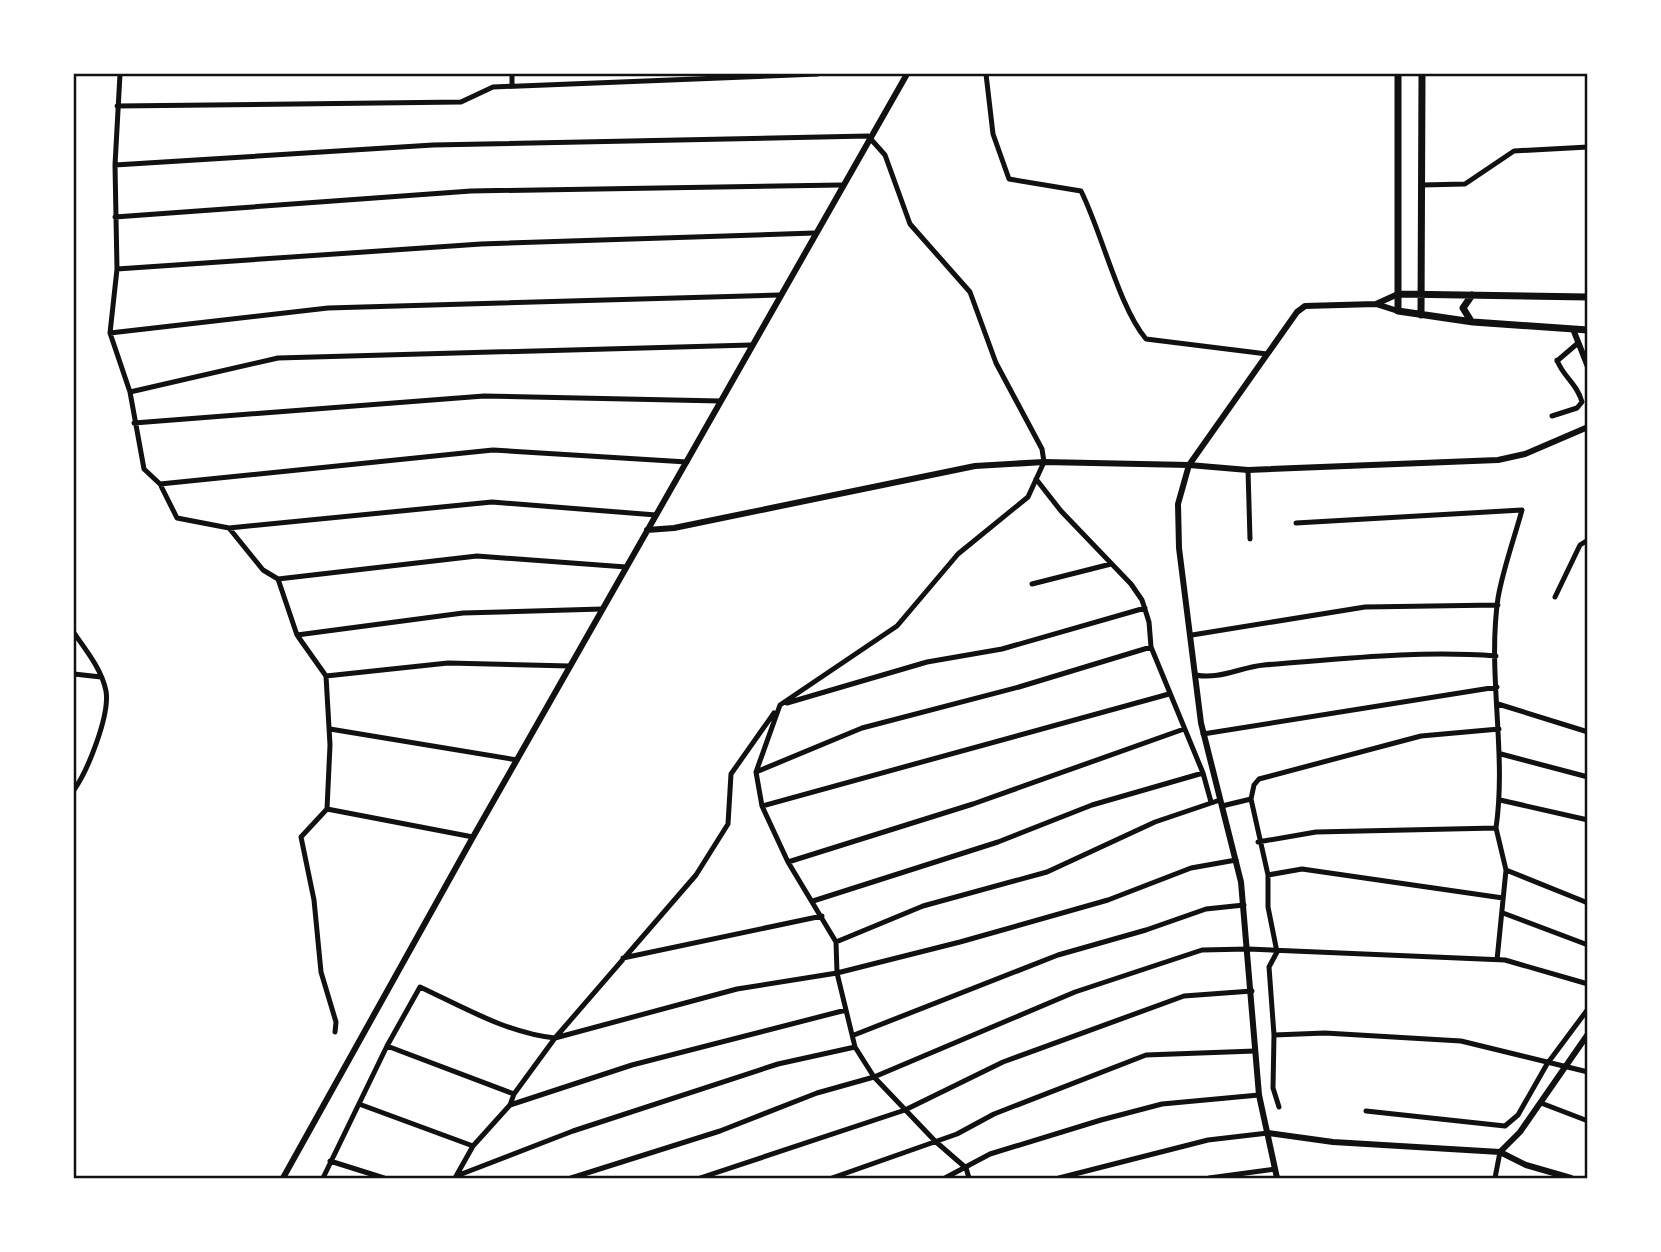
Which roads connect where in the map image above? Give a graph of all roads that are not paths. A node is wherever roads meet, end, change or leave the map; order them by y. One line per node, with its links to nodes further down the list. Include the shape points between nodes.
1 (120, 74): 10 (street)
2 (512, 74): 9 (street)
3 (818, 74): 8 (street)
4 (907, 74): 11 (street)
5 (986, 74): 33 (street, via 993,134 1009,179 1081,191 1134,325 1146,340)
6 (1398, 74): 19 (main road)
7 (1422, 74): 15 (main road)
8 (745, 75): 9 (street)
9 (512, 86): 10 (street, via 493,87 461,102)
10 (117, 106): 13 (street)
11 (869, 136): 13 (street, via 433,145); 14 (street); 41 (street, via 885,155 910,225 970,292 996,363 1042,449)
12 (1587, 148): 15 (street, via 1514,151 1465,184)
13 (115, 165): 16 (street)
14 (841, 185): 16 (street, via 471,191); 17 (street)
15 (1422, 185): 20 (main road)
16 (115, 217): 18 (street)
17 (814, 233): 18 (street, via 481,244); 21 (street)
18 (117, 270): 30 (street)
19 (1398, 294): 20 (main road); 24 (street); 25 (main road)
20 (1421, 294): 22 (main road); 26 (main road)
21 (779, 295): 30 (street, via 328,308); 32 (street)
22 (1473, 295): 23 (main road); 27 (main road, via 1463,309)
23 (1587, 297)
24 (1376, 304): 25 (street); 33 (street, via 1305,306)
25 (1398, 311): 26 (main road)
26 (1421, 315): 27 (main road)
27 (1473, 322): 28 (main road)
28 (1573, 329): 29 (main road); 31 (street)
29 (1587, 330)
30 (110, 334): 35 (street)
31 (1578, 343): 34 (street); 37 (street, via 1556,361 1573,381 1582,402)
32 (751, 345): 35 (street, via 278,358); 36 (street)
33 (1267, 354): 42 (street)
34 (1587, 367)
35 (130, 392): 38 (street)
36 (720, 401): 38 (street, via 484,396); 40 (street)
37 (1552, 416)
38 (134, 423): 45 (street, via 144,469)
39 (1587, 427): 43 (street, via 1511,459)
40 (687, 462): 45 (street, via 493,450); 46 (street)
41 (1044, 462): 42 (street); 44 (street); 49 (street, via 938,471)
42 (1189, 465): 43 (street); 62 (street, via 1181,485 1178,515)
43 (1248, 470): 50 (street)
44 (1036, 479): 52 (street); 73 (street, via 1028,497 958,554 897,626)
45 (160, 484): 48 (street, via 177,518)
46 (656, 515): 48 (street, via 492,502); 49 (street)
47 (1296, 523): 57 (street, via 1522,510)
48 (229, 528): 54 (street, via 262,570)
49 (648, 530): 53 (street)
50 (1250, 539)
51 (1587, 540): 56 (street, via 1580,545)
52 (1111, 564): 55 (street); 58 (street, via 1131,584)
53 (626, 567): 54 (street, via 477,556); 59 (street)
54 (278, 579): 61 (street)
55 (1032, 584)
56 (1555, 597)
57 (1498, 605): 62 (street, via 1364,607); 64 (street)
58 (1145, 608): 63 (street); 73 (street, via 1002,649 928,662)
59 (602, 609): 61 (street, via 463,613); 65 (street)
60 (74, 634): 69 (street)
61 (297, 635): 68 (street)
62 (1192, 635): 67 (street)
63 (1151, 648): 71 (street); 81 (street, via 862,728)
64 (1496, 656): 67 (street, via 1401,654 1259,666 1209,678); 70 (street)
65 (570, 666): 68 (street, via 448,663); 80 (street)
66 (74, 674): 69 (street)
67 (1196, 675): 78 (street)
68 (326, 676): 74 (street)
69 (101, 677): 84 (street, via 107,693 95,753)
70 (1497, 687): 72 (street); 78 (street)
71 (1169, 694): 75 (street); 89 (street)
72 (1498, 704): 76 (street); 77 (street)
73 (780, 705): 81 (street); 109 (street, via 732,774 728,824 722,834 696,874)
74 (330, 729): 80 (street); 90 (street)
75 (1184, 729): 82 (street); 96 (street, via 973,804)
76 (1499, 729): 79 (street); 85 (street, via 1421,736 1259,779)
77 (1587, 732)
78 (1203, 734): 88 (street)
79 (1501, 754): 83 (street); 86 (street)
80 (517, 760): 93 (street)
81 (756, 772): 89 (street)
82 (1203, 773): 87 (street); 100 (street, via 1092,805 999,842)
83 (1587, 777)
84 (74, 790)
85 (1251, 799): 88 (street); 94 (street)
86 (1500, 800): 91 (street); 92 (street)
87 (1211, 802): 88 (street); 105 (street, via 1155,822 1047,872 923,906)
88 (1221, 803): 95 (street)
89 (762, 806): 96 (street)
90 (327, 808): 93 (street); 116 (street, via 301,837)
91 (1587, 820)
92 (1496, 828): 94 (street, via 1316,832); 97 (street)
93 (472, 837): 145 (street)
94 (1258, 842): 98 (street)
95 (1236, 860): 102 (street); 111 (street, via 1191,868 1108,901)
96 (788, 862): 100 (street)
97 (1506, 870): 99 (street); 101 (street)
98 (1268, 875): 99 (street, via 1302,869); 108 (street, via 1268,907)
99 (1503, 898): 103 (street)
100 (813, 901): 104 (street)
101 (1587, 903)
102 (1244, 905): 107 (street); 118 (street, via 1206,909 1058,955)
103 (1503, 913): 106 (street); 110 (street)
104 (822, 916): 105 (street); 109 (street)
105 (836, 942): 111 (street)
106 (1587, 944)
107 (1248, 949): 108 (street); 113 (street); 127 (street, via 1202,950 1075,992)
108 (1277, 952): 110 (street); 119 (street, via 1269,967)
109 (621, 958): 120 (street)
110 (1497, 960): 112 (street)
111 (837, 973): 115 (street); 120 (street, via 737,989)
112 (1587, 984)
113 (1252, 991): 123 (street); 134 (street, via 1184,996 1003,1062)
114 (1587, 1009): 124 (street)
115 (846, 1010): 118 (street); 132 (street, via 632,1065)
116 (335, 1032)
117 (1587, 1034): 125 (street)
118 (854, 1035): 122 (street)
119 (1274, 1035): 124 (street, via 1325,1033 1461,1041); 133 (street, via 1273,1088)
120 (555, 1038): 121 (street, via 507,1028 419,987); 128 (street)
121 (387, 1046): 128 (street); 131 (street)
122 (855, 1047): 127 (street); 144 (street, via 778,1064 573,1131)
123 (1255, 1051): 129 (street); 138 (street, via 1146,1055)
124 (1547, 1064): 125 (street); 135 (street, via 1518,1115 1505,1126)
125 (1566, 1065): 126 (street); 130 (street)
126 (1587, 1072)
127 (874, 1077): 134 (street); 148 (street)
128 (514, 1094): 132 (street)
129 (1259, 1095): 137 (street); 142 (street, via 1162,1104 990,1154)
130 (1541, 1103): 136 (street); 140 (street)
131 (359, 1104): 139 (street); 141 (street)
132 (510, 1105): 139 (street)
133 (1279, 1107)
134 (905, 1110): 138 (street); 149 (street)
135 (1366, 1111)
136 (1587, 1121)
137 (1268, 1133): 140 (street, via 1333,1142); 143 (street); 153 (street, via 1208,1140)
138 (935, 1141): 142 (street); 150 (street)
139 (473, 1146): 144 (street)
140 (1500, 1152): 156 (street); 157 (street)
141 (330, 1161): 146 (street); 147 (street)
142 (966, 1168): 151 (street); 152 (street)
143 (1275, 1169): 154 (street); 155 (street)
144 (456, 1177)
145 (283, 1178)
146 (323, 1178)
147 (384, 1178)
148 (571, 1178)
149 (700, 1178)
150 (832, 1178)
151 (945, 1178)
152 (969, 1178)
153 (1059, 1178)
154 (1209, 1178)
155 (1277, 1178)
156 (1495, 1178)
157 (1571, 1178)

